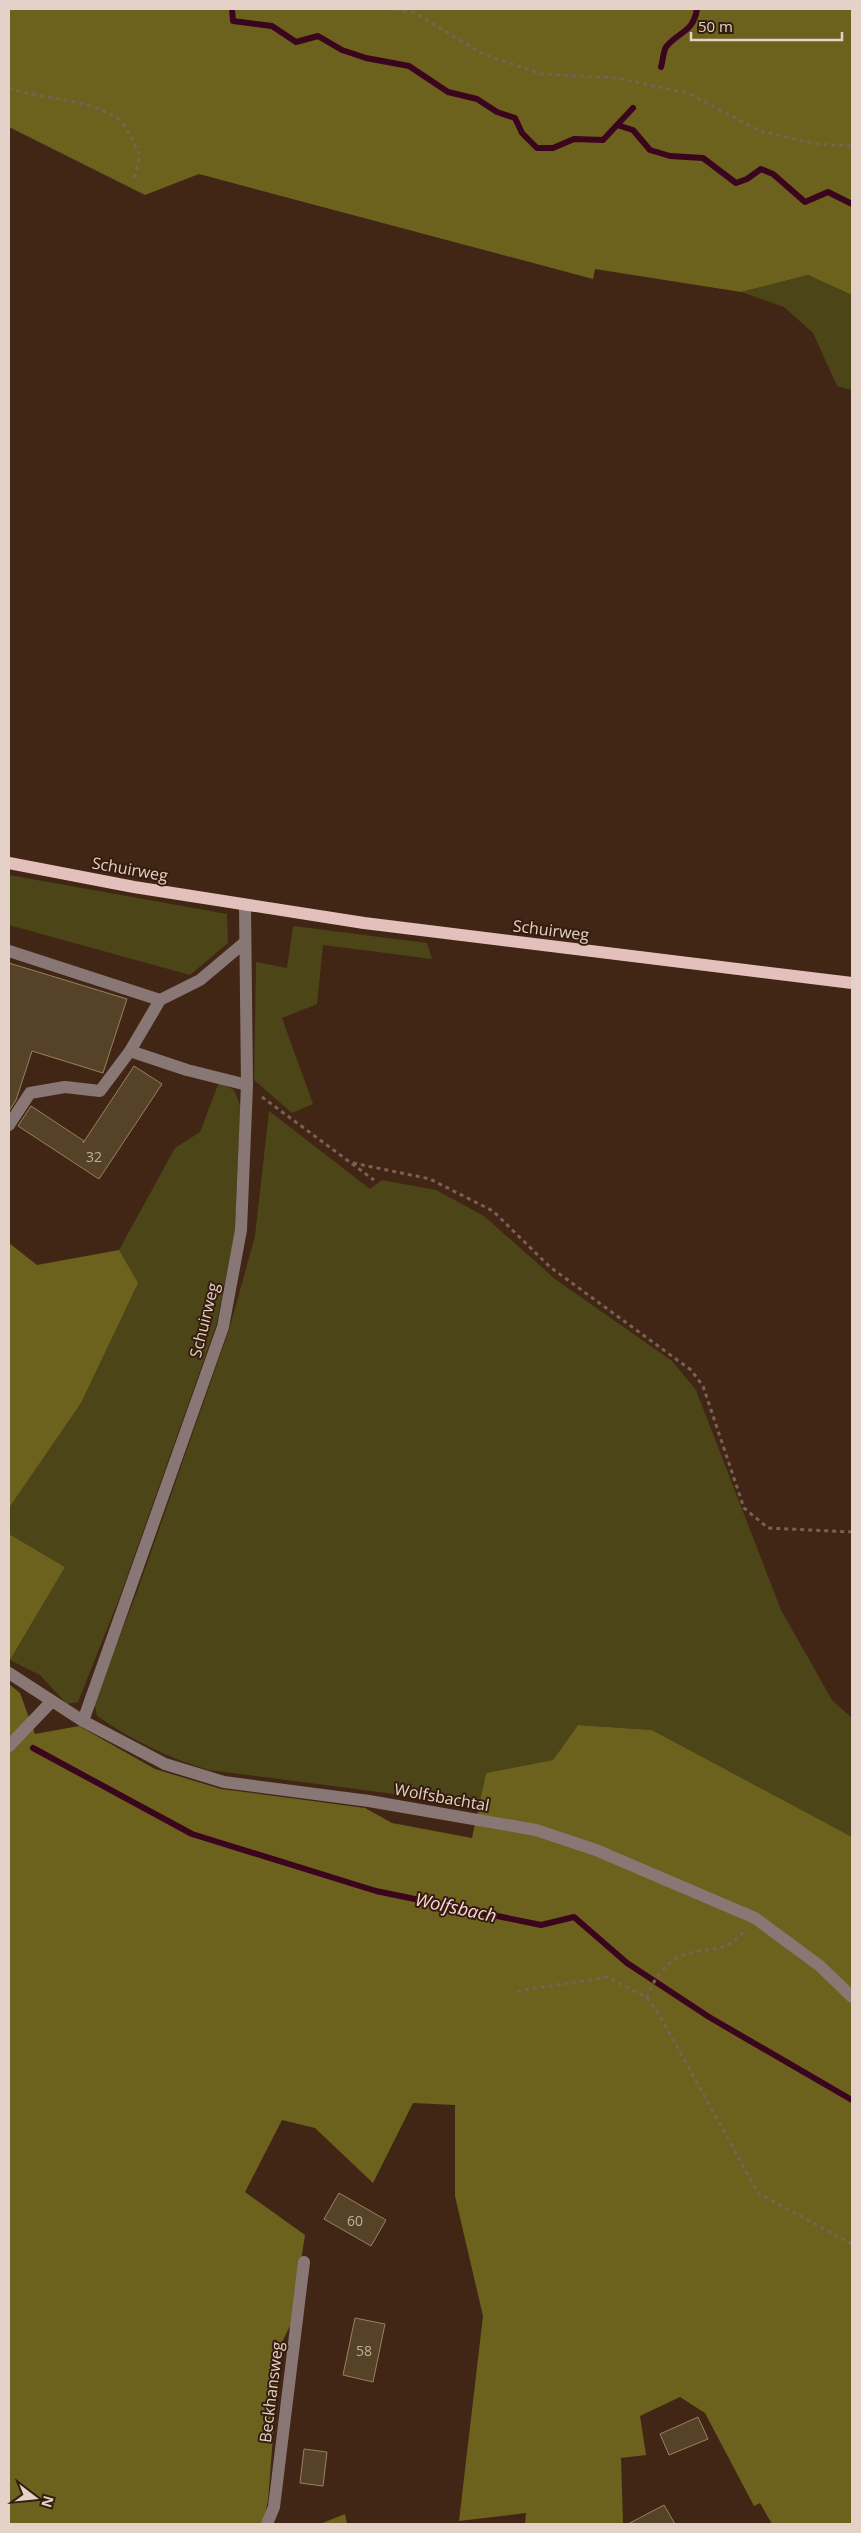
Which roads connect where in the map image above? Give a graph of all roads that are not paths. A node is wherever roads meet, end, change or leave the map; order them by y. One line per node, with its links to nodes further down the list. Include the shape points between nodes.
1 (9, 863): 2 (main road, Schuirweg)
2 (246, 906): 3 (street, Schuirweg); 5 (main road, Schuirweg)
3 (244, 943): 6 (street, via 200,980); 8 (street, Schuirweg)
4 (9, 951): 6 (street)
5 (852, 983)
6 (160, 1000): 7 (street)
7 (130, 1051): 8 (street); 9 (street, via 100,1091 65,1087 30,1093)
8 (246, 1085): 12 (street, Schuirweg, via 241,1230 223,1327)
9 (9, 1125)
10 (9, 1673): 11 (street, Wolfsbachtal)
11 (51, 1702): 12 (street, Wolfsbachtal); 13 (street)
12 (83, 1721): 14 (street, Wolfsbachtal, via 165,1764 224,1782 369,1801 536,1830 596,1850 755,1918 820,1966)
13 (9, 1746)
14 (852, 1997)
15 (304, 2262): 16 (street, Beckhansweg, via 274,2506)
16 (267, 2524)

